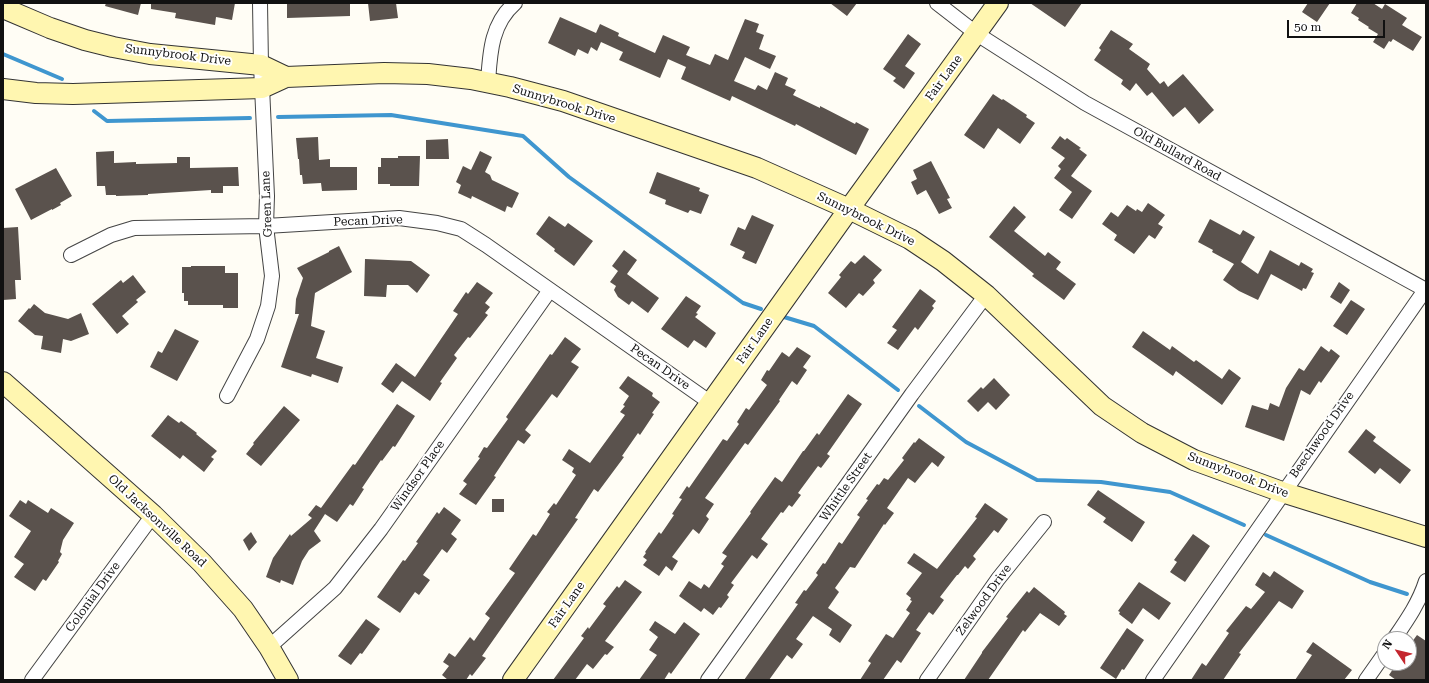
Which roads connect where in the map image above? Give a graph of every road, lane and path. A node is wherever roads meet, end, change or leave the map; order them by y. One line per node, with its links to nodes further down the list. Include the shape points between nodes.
1 (260, 3): 7 (street, Green Lane)
2 (515, 3): 9 (street, via 500,20 496,29)
3 (937, 3): 6 (street, Old Bullard Road)
4 (998, 3): 6 (main road, Fair Lane)
5 (3, 8): 7 (main road, Sunnybrook Drive, via 50,28 113,47 150,54)
6 (977, 34): 12 (main road, Fair Lane); 16 (street, Old Bullard Road, via 1085,103)
7 (261, 65): 8 (main road, Sunnybrook Drive); 10 (street, Green Lane)
8 (286, 77): 9 (main road, Sunnybrook Drive, via 428,74); 10 (main road, Sunnybrook Drive)
9 (488, 82): 12 (main road, Sunnybrook Drive, via 563,101 731,158)
10 (262, 88): 11 (main road, Sunnybrook Drive, via 73,94); 13 (street, Green Lane)
11 (3, 89)
12 (849, 209): 17 (main road, Sunnybrook Drive, via 910,239); 20 (main road, Fair Lane)
13 (266, 226): 14 (street, Pecan Drive, via 134,228 111,235); 15 (street, Pecan Drive, via 399,218 437,223 461,229); 19 (street, Green Lane, via 272,276 268,306 257,339)
14 (71, 255)
15 (550, 290): 20 (street, Pecan Drive); 27 (street, Windsor Place, via 376,535 335,588)
16 (1425, 290): 21 (street, Beechwood Drive)
17 (986, 295): 21 (main road, Sunnybrook Drive, via 1108,410 1142,433 1194,460); 32 (street, Whittle Street, via 912,394)
18 (3, 382): 22 (main road, Old Jacksonville Road)
19 (227, 396)
20 (711, 402): 31 (main road, Fair Lane)
21 (1282, 492): 24 (main road, Sunnybrook Drive); 34 (street, Beechwood Drive)
22 (153, 515): 27 (main road, Old Jacksonville Road, via 202,563 243,609); 29 (street, Colonial Drive)
23 (1044, 522): 33 (street, Zelwood Drive, via 998,579)
24 (1426, 537)
25 (1426, 581): 26 (street, via 1414,609)
26 (1399, 631)
27 (269, 647): 30 (main road, Old Jacksonville Road)
28 (1377, 664): 35 (street)
29 (32, 680)
30 (288, 680)
31 (513, 680)
32 (708, 680)
33 (927, 680)
34 (1153, 680)
35 (1366, 680)

